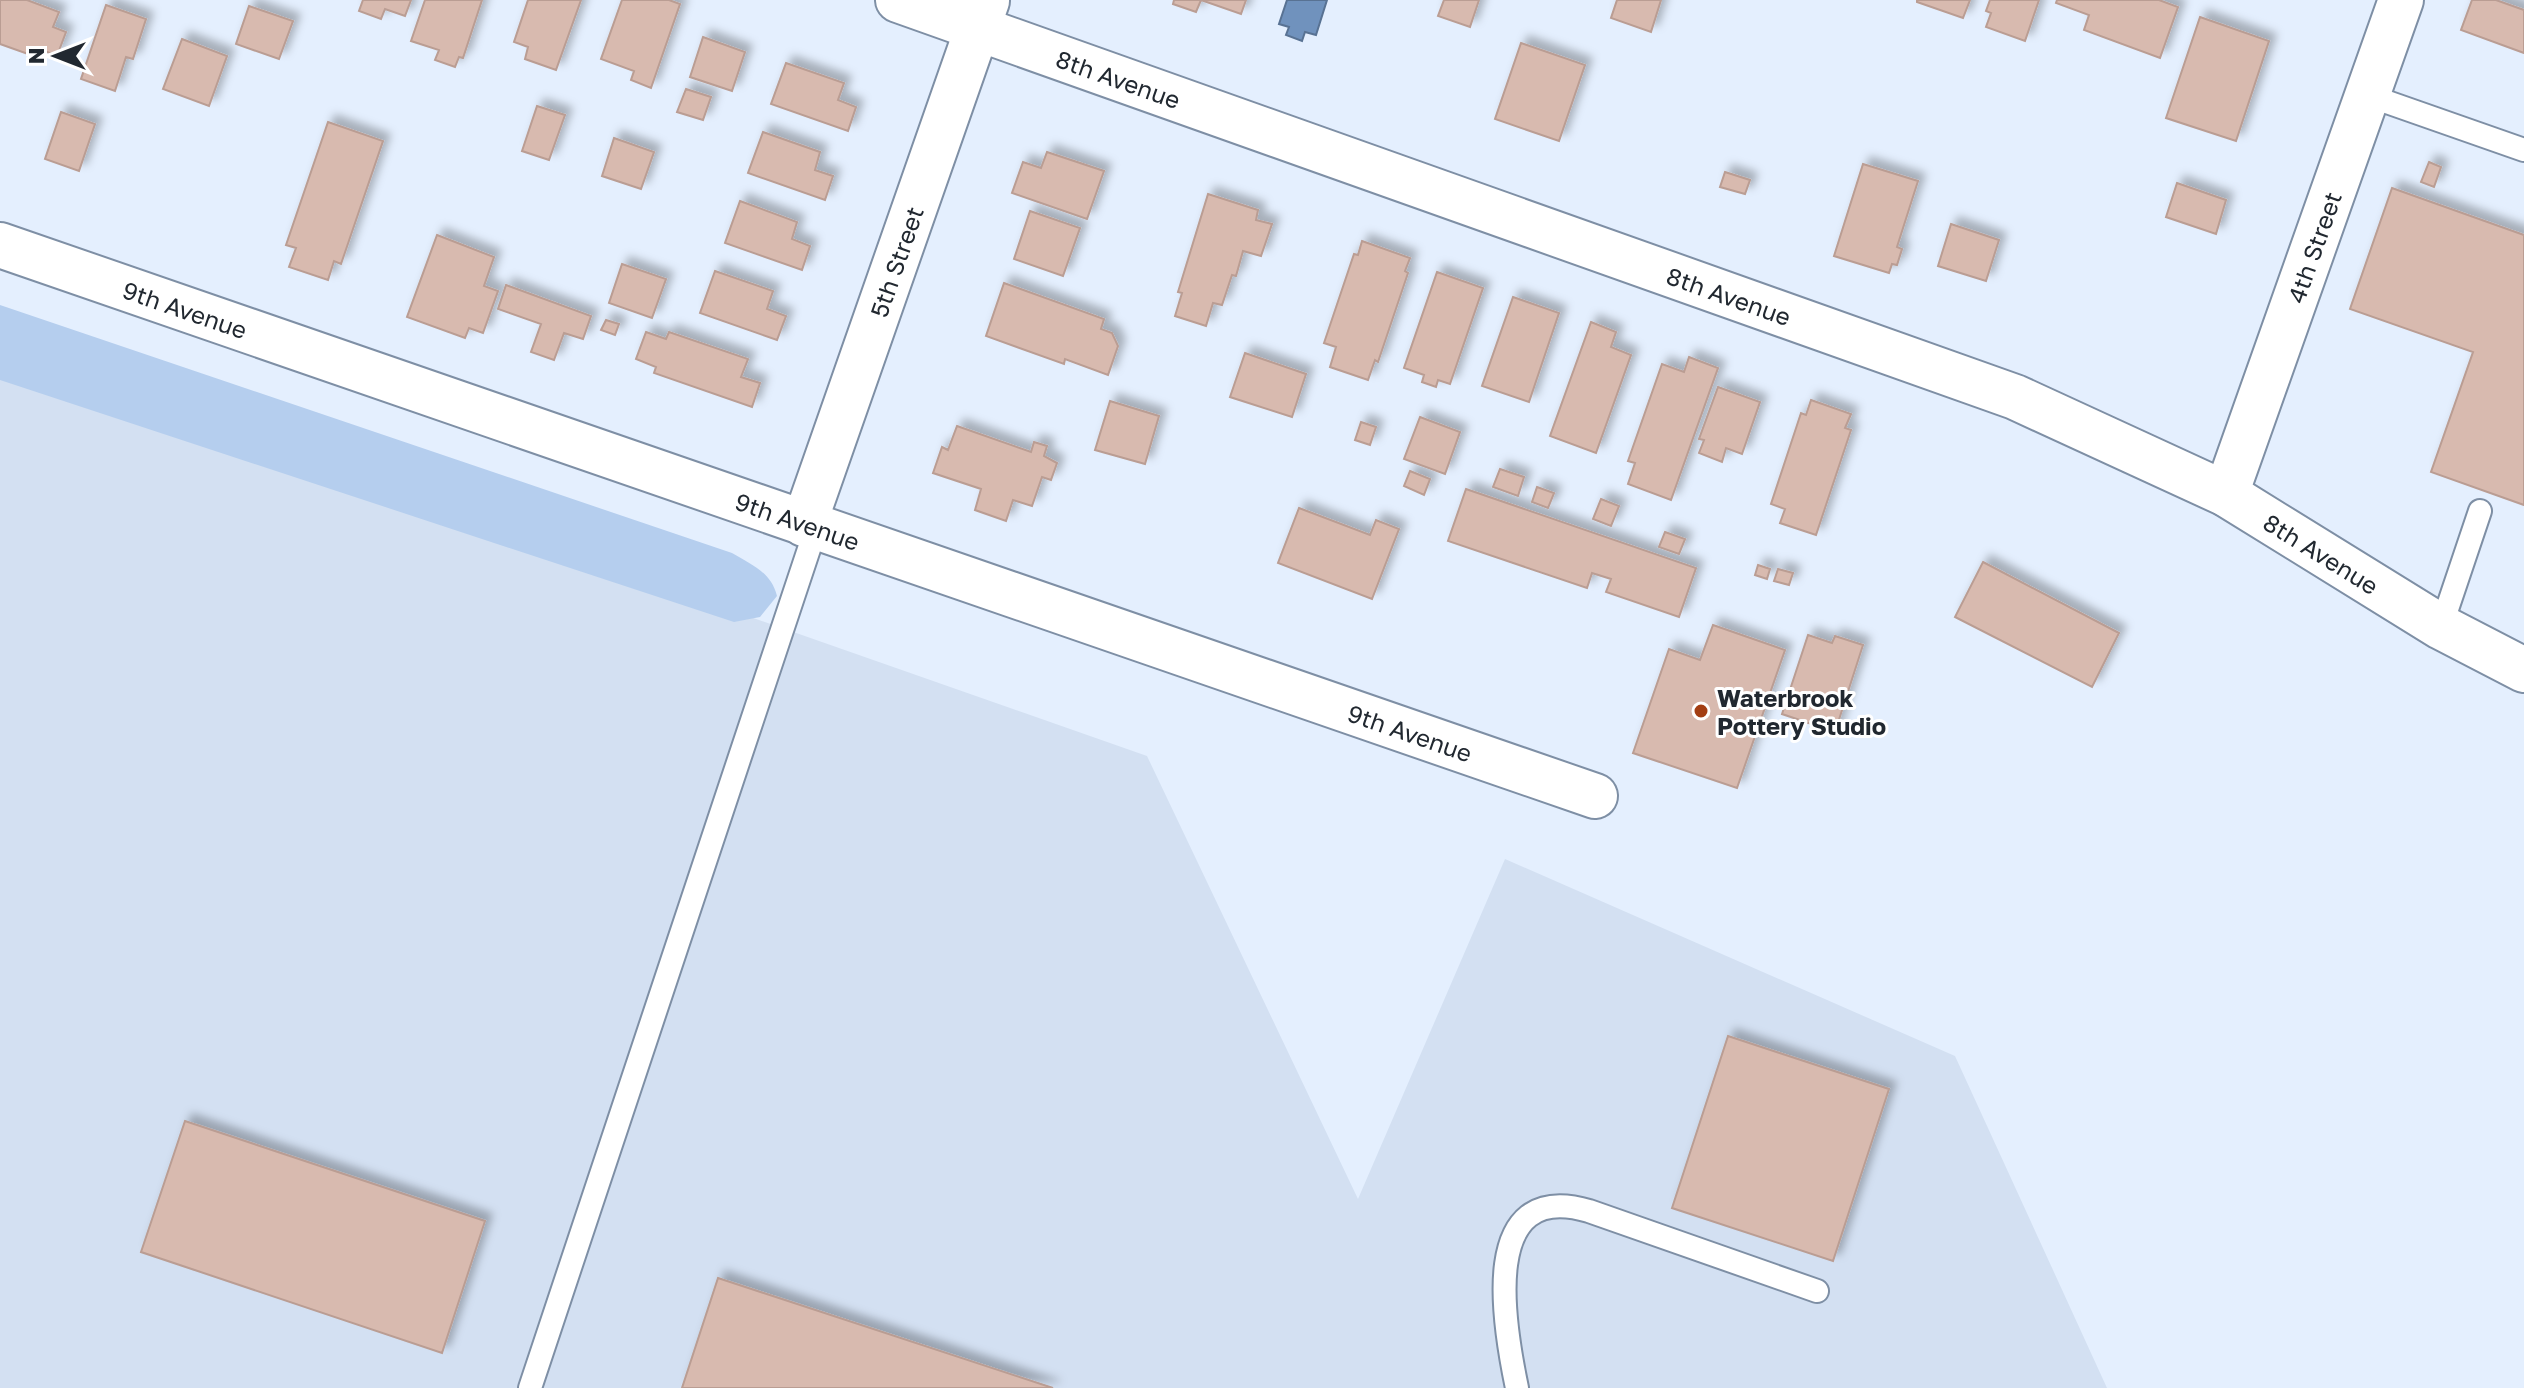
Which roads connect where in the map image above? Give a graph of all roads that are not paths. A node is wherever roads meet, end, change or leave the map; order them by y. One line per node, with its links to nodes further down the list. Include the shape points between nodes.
1 (898, 0): 3 (street, 8th Avenue)
2 (2401, 0): 4 (street, 4th Street)
3 (982, 14): 7 (street, 8th Avenue, via 1978,383); 9 (street, 5th Street)
4 (2367, 95): 5 (lane); 7 (street, 4th Street)
5 (2524, 150)
6 (0, 245): 9 (street, 9th Avenue)
7 (2226, 494): 10 (street, 8th Avenue)
8 (2480, 511): 10 (lane)
9 (810, 526): 12 (street, 9th Avenue); 14 (lane)
10 (2441, 627): 11 (street, 8th Avenue)
11 (2524, 670)
12 (1595, 796)
13 (1817, 1291): 15 (lane, via 1589,1211 1551,1205 1522,1221 1508,1252 1504,1313)
14 (530, 1388)
15 (1517, 1388)

